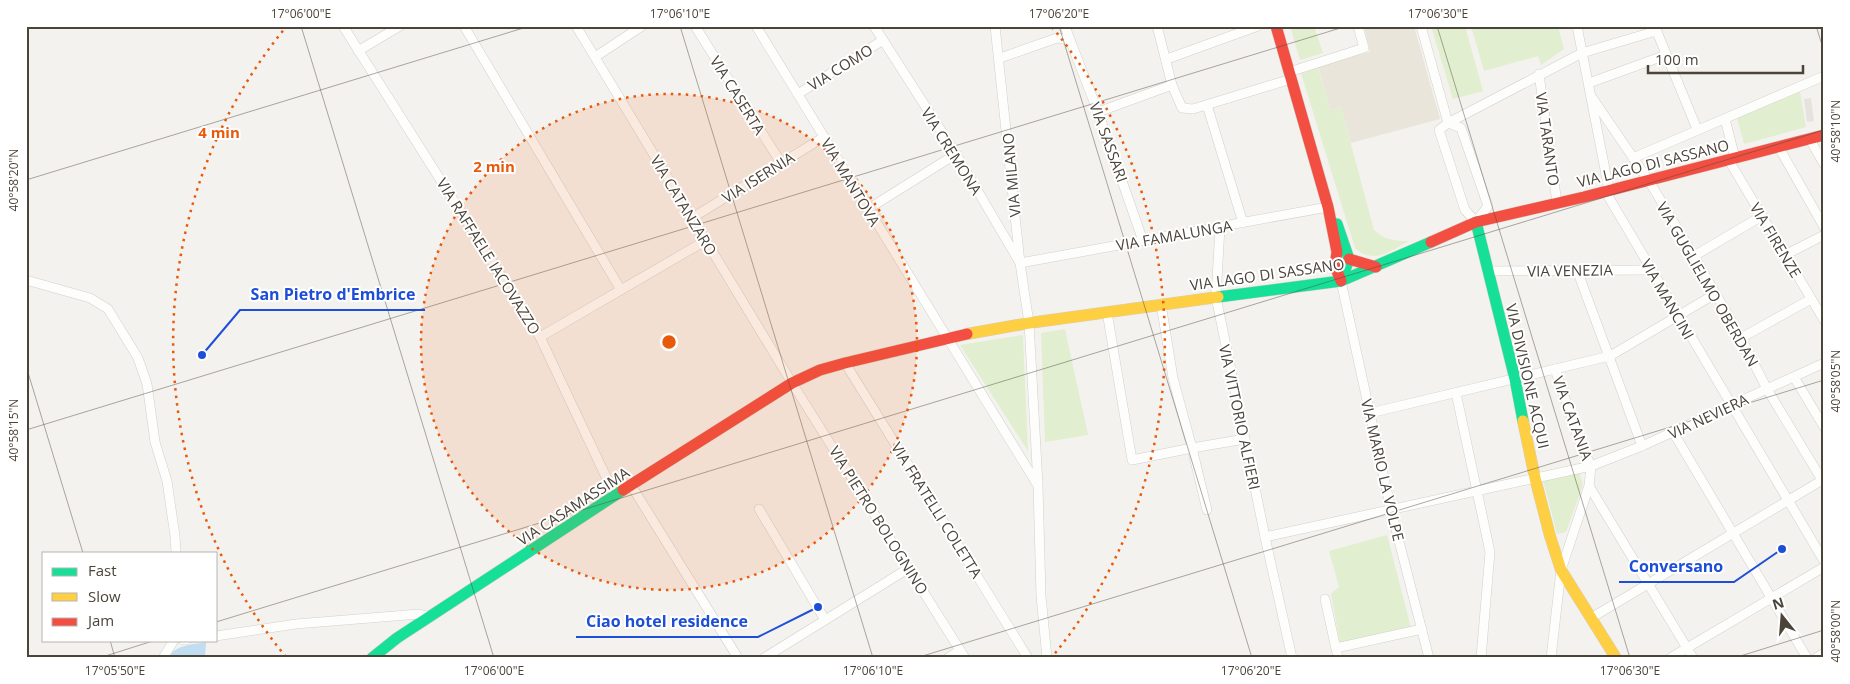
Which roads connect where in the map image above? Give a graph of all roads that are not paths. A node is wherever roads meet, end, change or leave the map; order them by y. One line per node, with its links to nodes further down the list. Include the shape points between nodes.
1 (343, 26): 20 (street, VIA RAFFAELE IACOVAZZO)
2 (400, 26): 20 (street)
3 (464, 26): 71 (street)
4 (576, 26): 23 (street, VIA CATANZARO)
5 (642, 26): 23 (street)
6 (695, 26): 45 (street, VIA CASERTA)
7 (756, 26): 31 (street, VIA MANTOVA)
8 (874, 26): 18 (street, VIA CREMONA)
9 (996, 26): 24 (street, VIA MILANO)
10 (1065, 26): 19 (street, VIA SASSARI)
11 (1157, 26): 25 (street)
12 (1258, 26): 25 (street)
13 (1276, 26): 27 (main road)
14 (1358, 26): 27 (street, via 1364,48)
15 (1421, 26): 36 (street)
16 (1577, 26): 21 (street, VIA MANCINI)
17 (1655, 29): 21 (street); 22 (street)
18 (883, 40): 31 (street, VIA COMO); 42 (street, VIA CREMONA)
19 (1072, 45): 24 (street, via 1068,40 1057,38); 34 (street, VIA SASSARI)
20 (358, 51): 80 (street, VIA RAFFAELE IACOVAZZO)
21 (1582, 53): 26 (street); 29 (street, VIA MANCINI)
22 (1666, 55): 29 (street); 37 (street)
23 (595, 56): 53 (street, VIA CATANZARO)
24 (1000, 58): 64 (street, VIA MILANO)
25 (1166, 59): 30 (street)
26 (1538, 74): 36 (street); 49 (street, VIA TARANTO)
27 (1290, 76): 33 (street); 50 (main road)
28 (1824, 76): 35 (street)
29 (1589, 83): 32 (street, VIA MANCINI)
30 (1172, 86): 33 (street, via 1182,108 1192,110); 34 (street)
31 (798, 94): 39 (street, VIA MANTOVA)
32 (1591, 96): 43 (street, VIA GUGLIELMO OBERDAN); 48 (street, VIA MANCINI)
33 (1207, 105): 55 (street)
34 (1098, 112): 60 (street, VIA SASSARI)
35 (1725, 119): 37 (street); 44 (street, VIA FIRENZE)
36 (1448, 123): 54 (street, via 1439,130 1465,210); 54 (street, via 1461,128 1488,206)
37 (1697, 128): 43 (street)
38 (1824, 135): 40 (main road, VIA LAGO DI SASSANO)
39 (824, 137): 45 (street, VIA ISERNIA); 51 (street, VIA MANTOVA)
40 (1808, 138): 41 (main road, VIA LAGO DI SASSANO); 46 (street)
41 (1778, 146): 44 (main road, VIA LAGO DI SASSANO); 57 (street)
42 (956, 154): 51 (street); 64 (street, VIA CREMONA)
43 (1633, 158): 47 (street, VIA GUGLIELMO OBERDAN)
44 (1732, 158): 47 (main road, VIA LAGO DI SASSANO); 52 (street, VIA FIRENZE)
45 (781, 163): 53 (street, VIA ISERNIA)
46 (1824, 164)
47 (1649, 181): 48 (main road, VIA LAGO DI SASSANO); 62 (street, VIA GUGLIELMO OBERDAN)
48 (1607, 191): 49 (main road, VIA LAGO DI SASSANO); 67 (street, VIA MANCINI)
49 (1557, 203): 54 (main road, VIA LAGO DI SASSANO)
50 (1328, 207): 55 (street, VIA FAMALUNGA); 63 (main road, via 1333,212); 70 (main road, via 1337,252 1335,266)
51 (868, 209): 81 (street, VIA MANTOVA)
52 (1762, 216): 61 (street, VIA FIRENZE); 62 (street)
53 (692, 218): 59 (street, VIA CATANZARO)
54 (1476, 222): 65 (main road, VIA LAGO DI SASSANO); 68 (main road, VIA DIVISIONE ACQUI)
55 (1243, 223): 56 (street, VIA FAMALUNGA)
56 (1220, 227): 60 (street, VIA FAMALUNGA); 73 (street, VIA VITTORIO ALFIERI)
57 (1824, 227)
58 (1824, 235): 61 (street)
59 (705, 241): 71 (street); 89 (street, VIA CATANZARO)
60 (1143, 241): 64 (street, VIA FAMALUNGA)
61 (1785, 255): 74 (street, VIA FIRENZE)
62 (1694, 256): 72 (street, VIA GUGLIELMO OBERDAN)
63 (1349, 259): 65 (main road); 70 (main road)
64 (1020, 262): 79 (street, VIA MILANO)
65 (1376, 266): 70 (main road, VIA LAGO DI SASSANO)
66 (1577, 270): 67 (street, VIA VENEZIA); 68 (street, VIA VENEZIA); 83 (street)
67 (1652, 270): 77 (street, VIA MANCINI)
68 (1488, 271): 88 (main road, VIA DIVISIONE ACQUI)
69 (26, 280): 113 (street, via 90,298 108,309 125,334 147,384 156,442 167,481)
70 (1341, 281): 73 (main road, VIA LAGO DI SASSANO); 93 (street, VIA MARIO LA VOLPE)
71 (621, 290): 80 (street)
72 (1715, 294): 77 (street); 82 (street, VIA GUGLIELMO OBERDAN)
73 (1216, 297): 75 (main road, VIA LAGO DI SASSANO); 96 (street, VIA VITTORIO ALFIERI)
74 (1811, 299): 78 (street, VIA FIRENZE); 82 (street)
75 (1161, 304): 76 (main road, VIA LAGO DI SASSANO); 98 (street, via 1174,378)
76 (1107, 312): 79 (main road, VIA LAGO DI SASSANO); 98 (street, via 1132,460)
77 (1678, 316): 83 (street); 92 (street, VIA MANCINI)
78 (1824, 320)
79 (1030, 323): 81 (main road, VIA LAGO DI SASSANO); 103 (street, VIA MILANO)
80 (540, 337): 106 (street, VIA RAFFAELE IACOVAZZO)
81 (946, 338): 84 (main road, VIA LAGO DI SASSANO); 103 (street, VIA MANTOVA)
82 (1741, 338): 90 (street, VIA GUGLIELMO OBERDAN)
83 (1610, 356): 86 (street); 97 (street)
84 (845, 363): 89 (main road, VIA LAGO DI SASSANO); 136 (street, VIA FRATELLI COLETTA)
85 (1824, 363): 87 (street, VIA NEVIERA)
86 (1555, 370): 88 (street); 99 (street, VIA CATANIA)
87 (1794, 377): 90 (street, VIA NEVIERA); 94 (street)
88 (1514, 380): 91 (street); 100 (main road, VIA DIVISIONE ACQUI)
89 (792, 383): 102 (main road, VIA CASAMASSIMA); 116 (street, VIA PIETRO BOLOGNINO)
90 (1767, 389): 92 (street, VIA NEVIERA); 101 (street, VIA GUGLIELMO OBERDAN)
91 (1456, 393): 93 (street); 105 (street)
92 (1731, 406): 95 (street, VIA NEVIERA); 107 (street, VIA MANCINI)
93 (1370, 412): 110 (street, VIA MARIO LA VOLPE)
94 (1824, 427)
95 (1673, 432): 97 (street, VIA NEVIERA); 111 (street)
96 (1245, 439): 98 (street); 112 (street, VIA VITTORIO ALFIERI)
97 (1642, 446): 99 (street, VIA NEVIERA)
98 (1192, 448): 109 (street)
99 (1591, 466): 100 (street, VIA NEVIERA); 104 (street)
100 (1535, 478): 105 (street, VIA NEVIERA); 117 (main road, VIA DIVISIONE ACQUI)
101 (1823, 480): 107 (street)
102 (631, 485): 106 (main road, VIA CASAMASSIMA); 133 (street)
103 (1038, 485): 137 (street, VIA MILANO, via 1041,596)
104 (1589, 486): 117 (street); 118 (street)
105 (1477, 491): 110 (street, VIA NEVIERA); 141 (street, via 1490,552)
106 (615, 496): 121 (main road, VIA CASAMASSIMA)
107 (1788, 500): 111 (street); 114 (street, VIA MANCINI)
108 (759, 508): 123 (street)
109 (1208, 510)
110 (1391, 510): 112 (street, VIA NEVIERA); 124 (street, VIA MARIO LA VOLPE)
111 (1734, 533): 118 (street); 119 (street)
112 (1265, 537): 138 (street, VIA VITTORIO ALFIERI)
113 (176, 552)
114 (1824, 561)
115 (1824, 567): 119 (street)
116 (909, 568): 123 (street); 130 (street, VIA PIETRO BOLOGNINO)
117 (1561, 570): 122 (main road, VIA DIVISIONE ACQUI); 142 (street)
118 (1648, 584): 122 (street); 128 (street)
119 (1772, 597): 128 (street); 146 (street)
120 (1325, 599): 127 (street)
121 (430, 617): 125 (street, via 419,614 305,623); 132 (main road, VIA CASAMASSIMA)
122 (1591, 618): 143 (main road, VIA DIVISIONE ACQUI)
123 (825, 620): 134 (street)
124 (1422, 630): 127 (street); 140 (street, VIA MARIO LA VOLPE)
125 (218, 636)
126 (173, 642): 131 (street)
127 (1336, 648): 139 (street)
128 (1687, 648): 144 (street); 145 (street)
129 (1824, 653): 147 (street)
130 (963, 654): 135 (street)
131 (163, 658)
132 (372, 658)
133 (738, 658)
134 (764, 658)
135 (948, 658)
136 (1028, 658)
137 (1047, 658)
138 (1292, 658)
139 (1338, 658)
140 (1429, 658)
141 (1482, 658)
142 (1551, 658)
143 (1616, 658)
144 (1670, 658)
145 (1693, 658)
146 (1807, 658)
147 (1816, 658)

